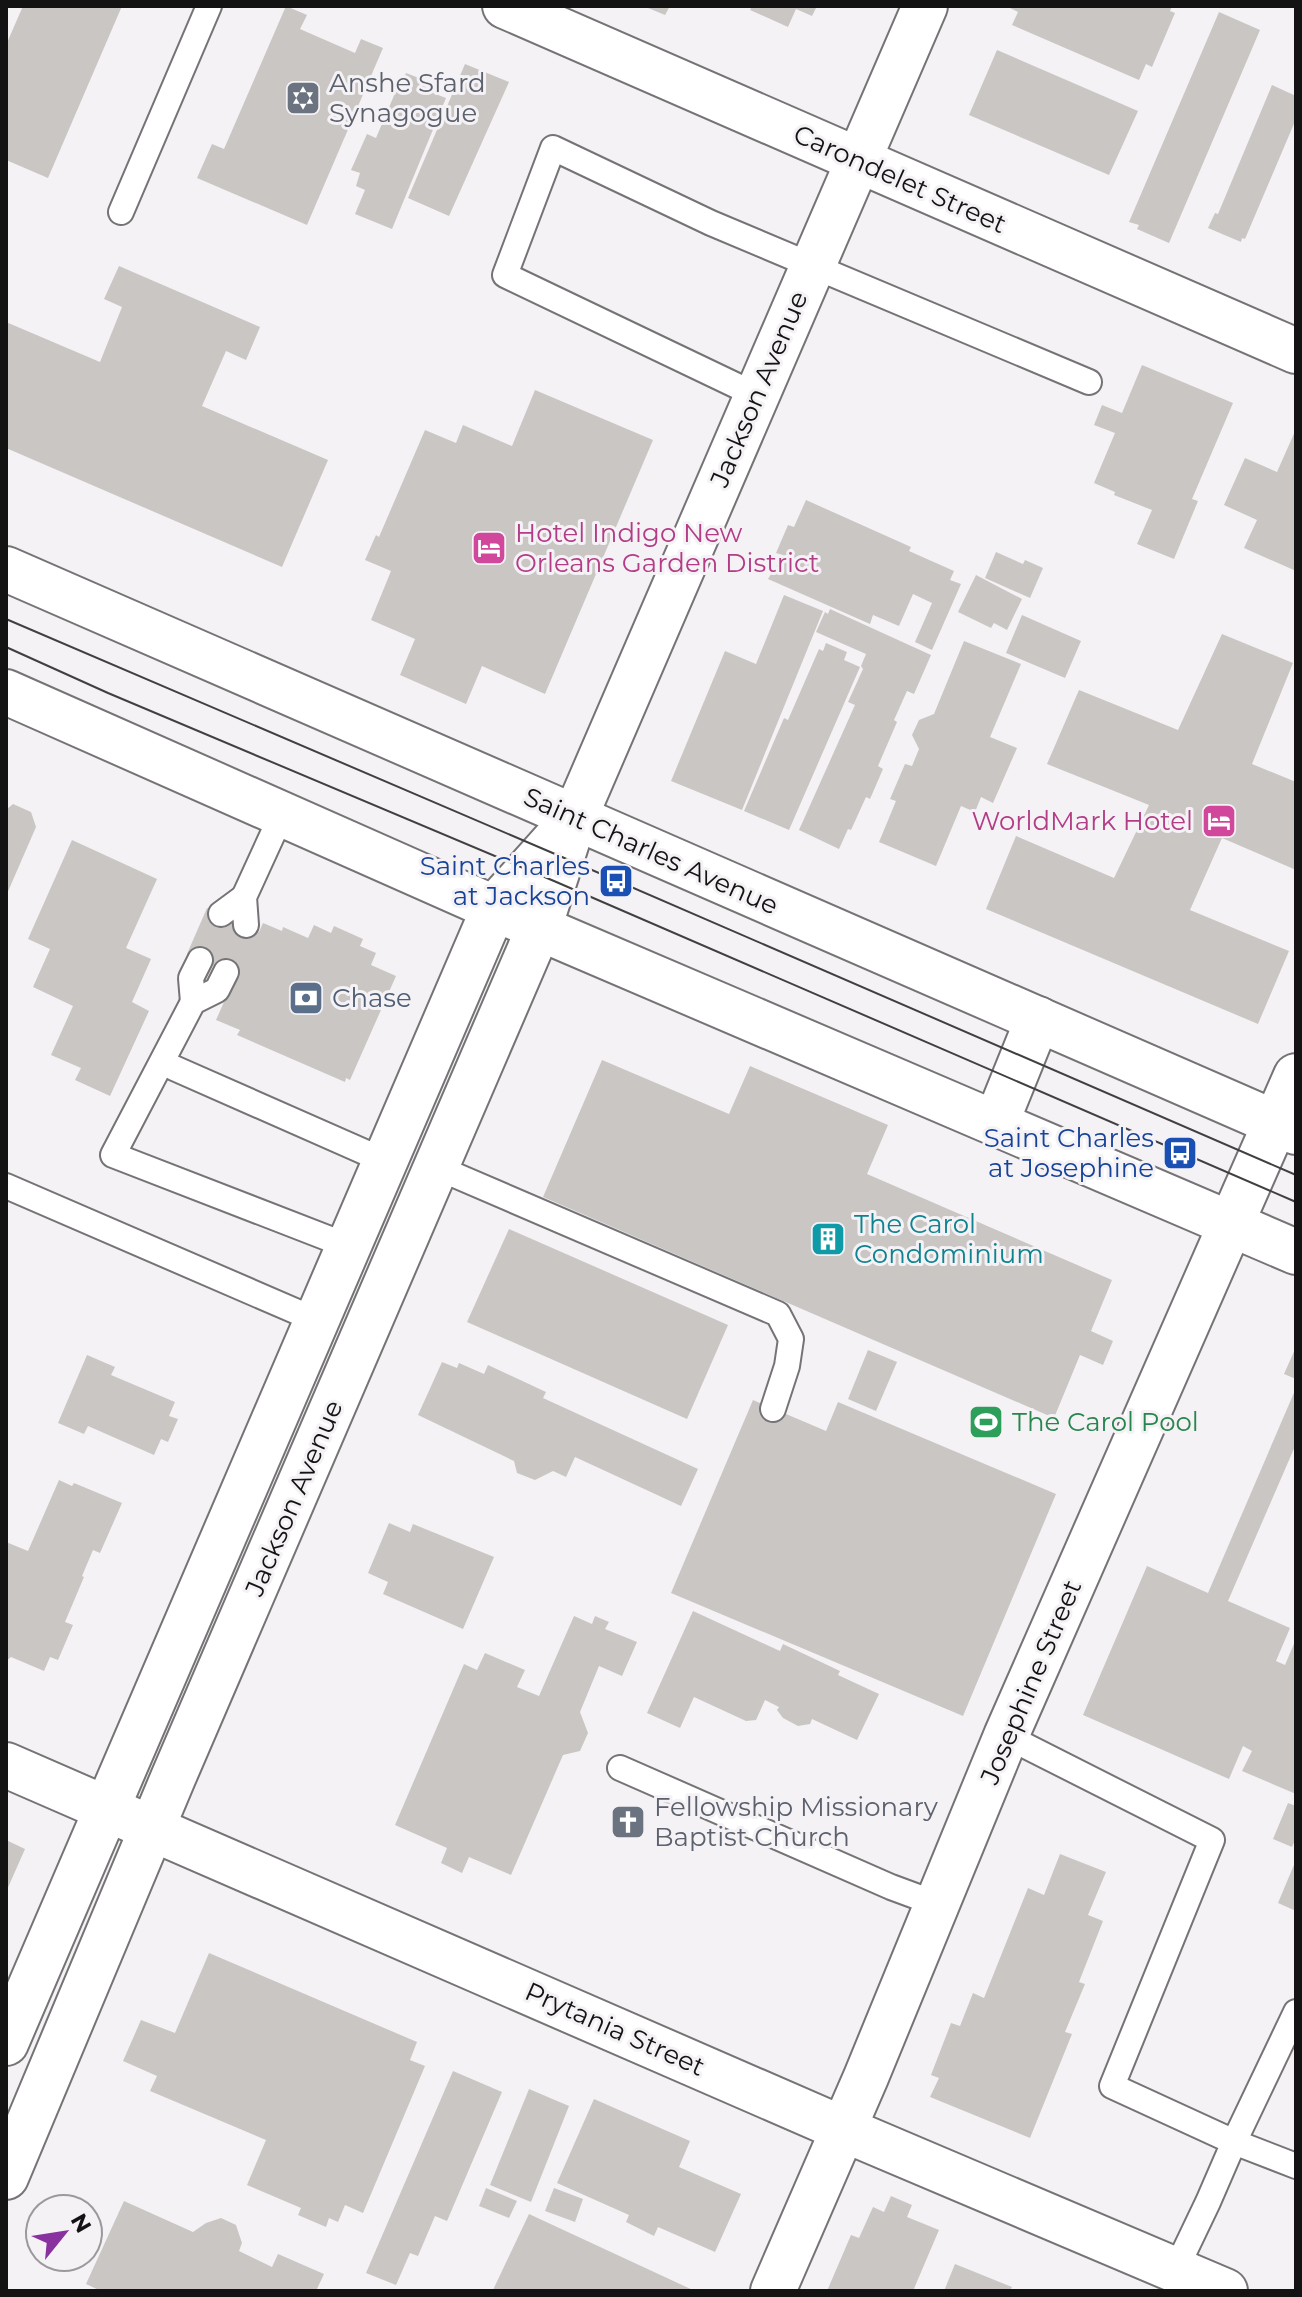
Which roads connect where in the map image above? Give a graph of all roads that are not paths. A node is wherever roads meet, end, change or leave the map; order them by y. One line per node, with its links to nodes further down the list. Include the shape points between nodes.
1 (209, 6): 5 (lane)
2 (505, 6): 4 (street, Carondelet Street)
3 (925, 6): 4 (street, Jackson Avenue)
4 (858, 160): 6 (street, Jackson Avenue); 7 (street, Carondelet Street)
5 (121, 212)
6 (813, 265): 8 (lane); 9 (street, Jackson Avenue); 9 (lane, via 553,148 505,275)
7 (1296, 351)
8 (1089, 382)
9 (756, 395): 13 (street, Jackson Avenue)
10 (6, 569): 13 (street, Saint Charles Avenue)
11 (6, 692): 12 (street)
12 (282, 814): 14 (lane); 15 (street)
13 (575, 817): 15 (street, Jackson Avenue); 18 (street, Jackson Avenue); 22 (street, Saint Charles Avenue)
14 (244, 897): 16 (lane); 17 (lane)
15 (494, 908): 18 (street); 27 (street, Jackson Avenue)
16 (221, 914)
17 (246, 925)
18 (539, 928): 25 (street); 28 (street, Jackson Avenue)
19 (200, 960): 21 (lane, via 191,978)
20 (226, 972): 21 (lane, via 217,990)
21 (193, 1002): 31 (lane, via 113,1155)
22 (1038, 1019): 25 (street); 26 (street, Saint Charles Avenue)
23 (174, 1068): 27 (lane)
24 (1296, 1076): 26 (street, Josephine Street)
25 (996, 1123): 30 (street)
26 (1285, 1128): 30 (street, Josephine Street)
27 (385, 1161): 31 (street, Jackson Avenue)
28 (436, 1167): 34 (lane, via 778,1314 791,1339); 39 (street, Jackson Avenue)
29 (6, 1186): 33 (lane)
30 (1232, 1225): 32 (street); 35 (street, Josephine Street)
31 (348, 1246): 33 (street, Jackson Avenue)
32 (1296, 1252)
33 (316, 1320): 38 (street, Jackson Avenue)
34 (773, 1409)
35 (1006, 1736): 40 (street, Josephine Street); 44 (lane, via 1212,1840 1112,2086)
36 (6, 1765): 38 (street, Prytania Street)
37 (620, 1768): 40 (lane)
38 (107, 1808): 39 (street, Prytania Street); 42 (street, Jackson Avenue)
39 (153, 1828): 43 (street, Prytania Street); 46 (street, Jackson Avenue)
40 (937, 1904): 43 (street, Josephine Street)
41 (1296, 2012): 44 (lane)
42 (6, 2043)
43 (843, 2129): 47 (street, Prytania Street); 48 (street, Josephine Street)
44 (1234, 2142): 45 (lane); 47 (lane)
45 (1296, 2166)
46 (6, 2177)
47 (1175, 2271): 49 (street, Prytania Street)
48 (773, 2291)
49 (1225, 2291)

